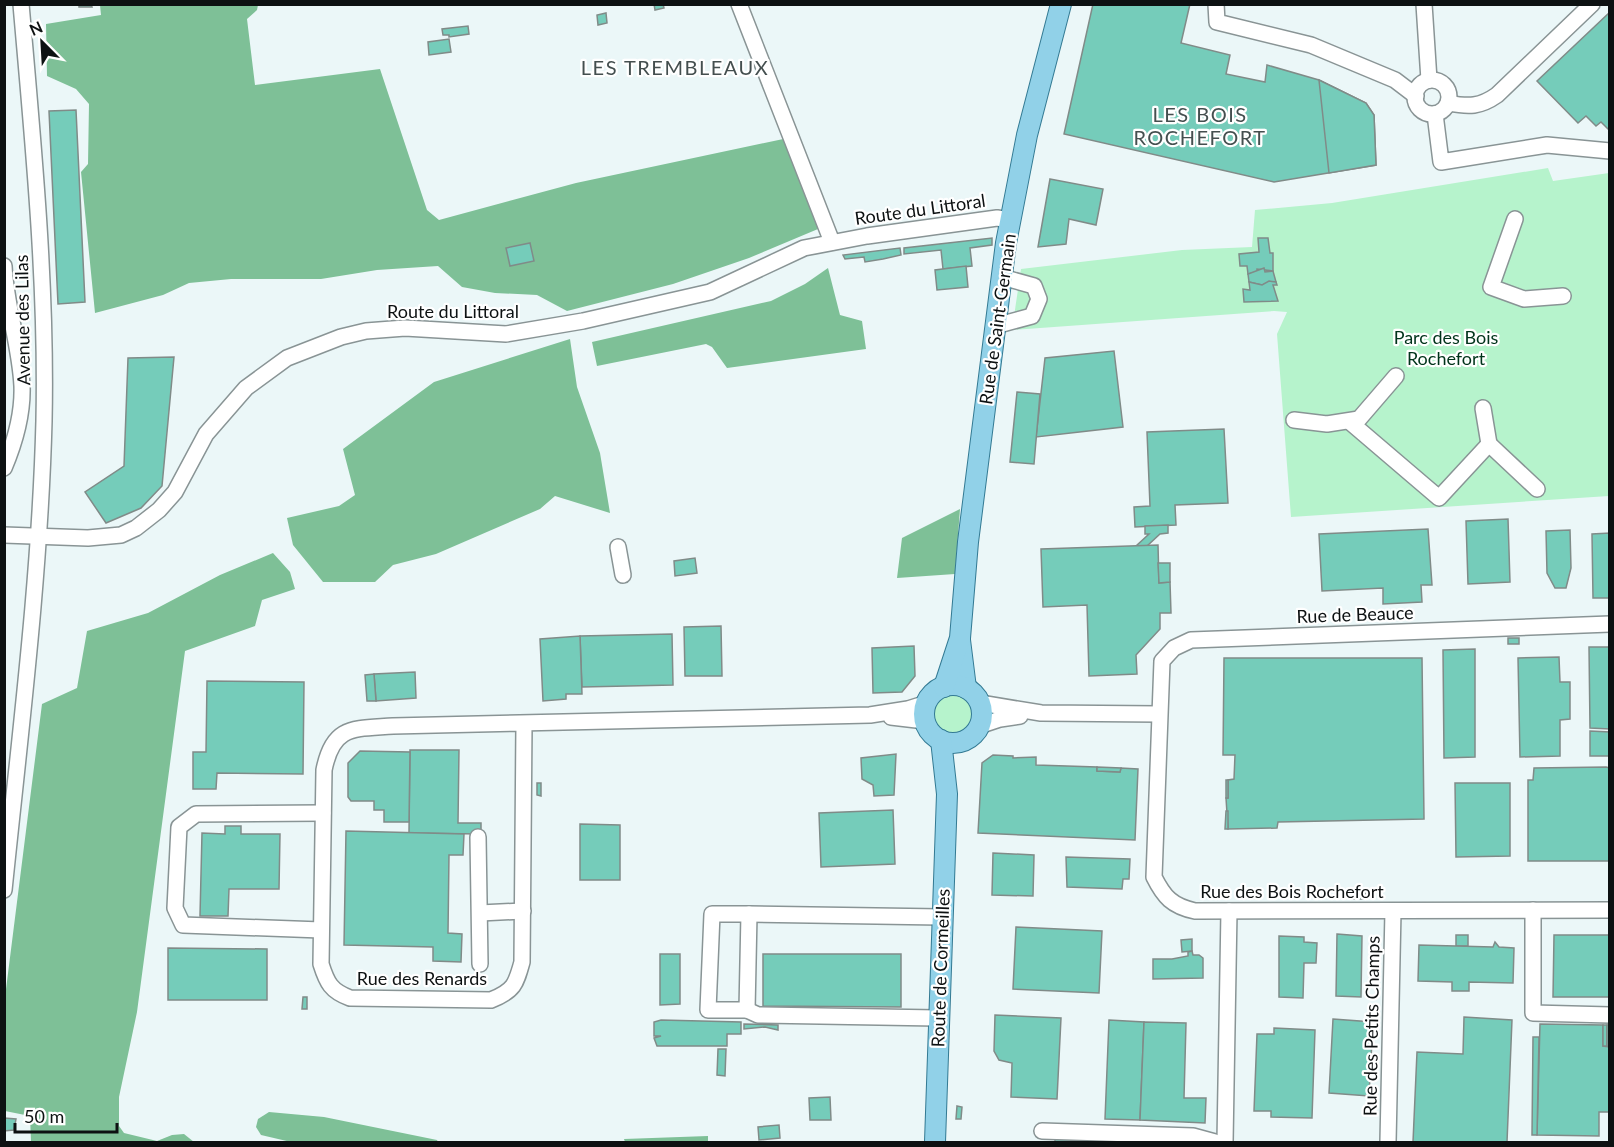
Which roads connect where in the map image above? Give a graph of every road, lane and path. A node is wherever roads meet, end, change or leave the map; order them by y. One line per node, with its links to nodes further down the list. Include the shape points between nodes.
1 (21, 4): 27 (street, Avenue des Lilas, via 39,207 44,420)
2 (739, 4): 14 (street)
3 (1061, 4): 13 (main road, Rue de Saint-Germain)
4 (1216, 4): 8 (street, via 1217,22 1311,45 1395,80)
5 (1424, 4): 7 (street)
6 (1592, 4): 9 (street, via 1484,104)
7 (1430, 80): 8 (street, via 1420,86); 9 (street, via 1445,86)
8 (1416, 96): 10 (street, via 1421,109)
9 (1448, 103): 10 (street)
10 (1435, 114): 11 (street, via 1441,162 1547,146)
11 (1610, 151)
12 (1515, 219): 17 (street, via 1491,287 1524,299)
13 (1010, 220): 14 (street, Route du Littoral, via 997,218); 16 (main road, Rue de Saint-Germain)
14 (832, 242): 27 (street, Route du Littoral, via 804,248 710,292 584,321 506,334 405,327 366,331 314,346 267,371 227,407 206,434 175,492 136,528 121,535)
15 (4, 266): 24 (street, via 5,293 22,386 21,412)
16 (1002, 277): 18 (main road, Rue de Saint-Germain); 18 (street, via 1034,286 1039,299 1032,316)
17 (1563, 296)
18 (995, 326): 31 (main road, Rue de Saint-Germain)
19 (1396, 376): 22 (street, via 1359,419)
20 (1483, 408): 23 (street)
21 (1294, 420): 22 (street)
22 (1350, 422): 23 (street, via 1439,498)
23 (1489, 444): 25 (street)
24 (4, 468)
25 (1537, 489)
26 (4, 535): 27 (street, Route du Littoral)
27 (37, 537): 45 (street, Avenue des Lilas)
28 (618, 547): 29 (street)
29 (622, 575)
30 (1610, 624): 37 (street, Rue de Beauce, via 1191,640 1174,648 1162,661)
31 (960, 638): 32 (main road, Rue de Saint-Germain); 33 (main road, Rue de Saint-Germain)
32 (944, 687): 33 (main road); 35 (main road, via 931,696)
33 (966, 688): 34 (main road)
34 (980, 703): 36 (street); 39 (main road)
35 (926, 712): 38 (street, Rue des Renards); 40 (main road, via 934,736)
36 (1041, 713): 37 (street); 39 (street)
37 (1159, 714): 50 (street, Rue des Bois Rochefort, via 1154,877 1162,895 1177,907)
38 (524, 724): 43 (street, Rue des Renards, via 393,726 344,733 332,742 326,757); 49 (street, Rue des Renards)
39 (979, 726): 41 (main road)
40 (941, 740): 41 (main road); 42 (main road, Route de Cormeilles)
41 (962, 741): 42 (main road, Route de Cormeilles)
42 (947, 794): 53 (main road, Route de Cormeilles)
43 (323, 813): 54 (street, Rue des Renards); 54 (street, via 196,814 179,827 175,908 183,925)
44 (478, 837): 51 (street)
45 (4, 890)
46 (1393, 910): 47 (street, Rue des Bois Rochefort); 50 (street, Rue des Bois Rochefort); 63 (street, Rue des Petits Champs)
47 (1533, 910): 48 (street, Rue des Bois Rochefort); 57 (street, via 1533,1013)
48 (1610, 910)
49 (523, 911): 51 (street); 54 (street, Rue des Renards, via 522,962 516,983 507,994 491,1000 350,998 335,992 328,985 321,964)
50 (1230, 911): 62 (street)
51 (480, 913): 55 (street)
52 (749, 914): 53 (street); 56 (street); 56 (street, via 712,914 708,1010)
53 (942, 917): 58 (main road, Route de Cormeilles)
54 (321, 930)
55 (480, 964)
56 (747, 1010): 58 (street, via 758,1015)
57 (1610, 1015)
58 (938, 1018): 60 (main road, Route de Cormeilles)
59 (1042, 1131): 61 (street, via 1193,1136)
60 (934, 1143)
61 (1215, 1143)
62 (1225, 1143)
63 (1388, 1143)

